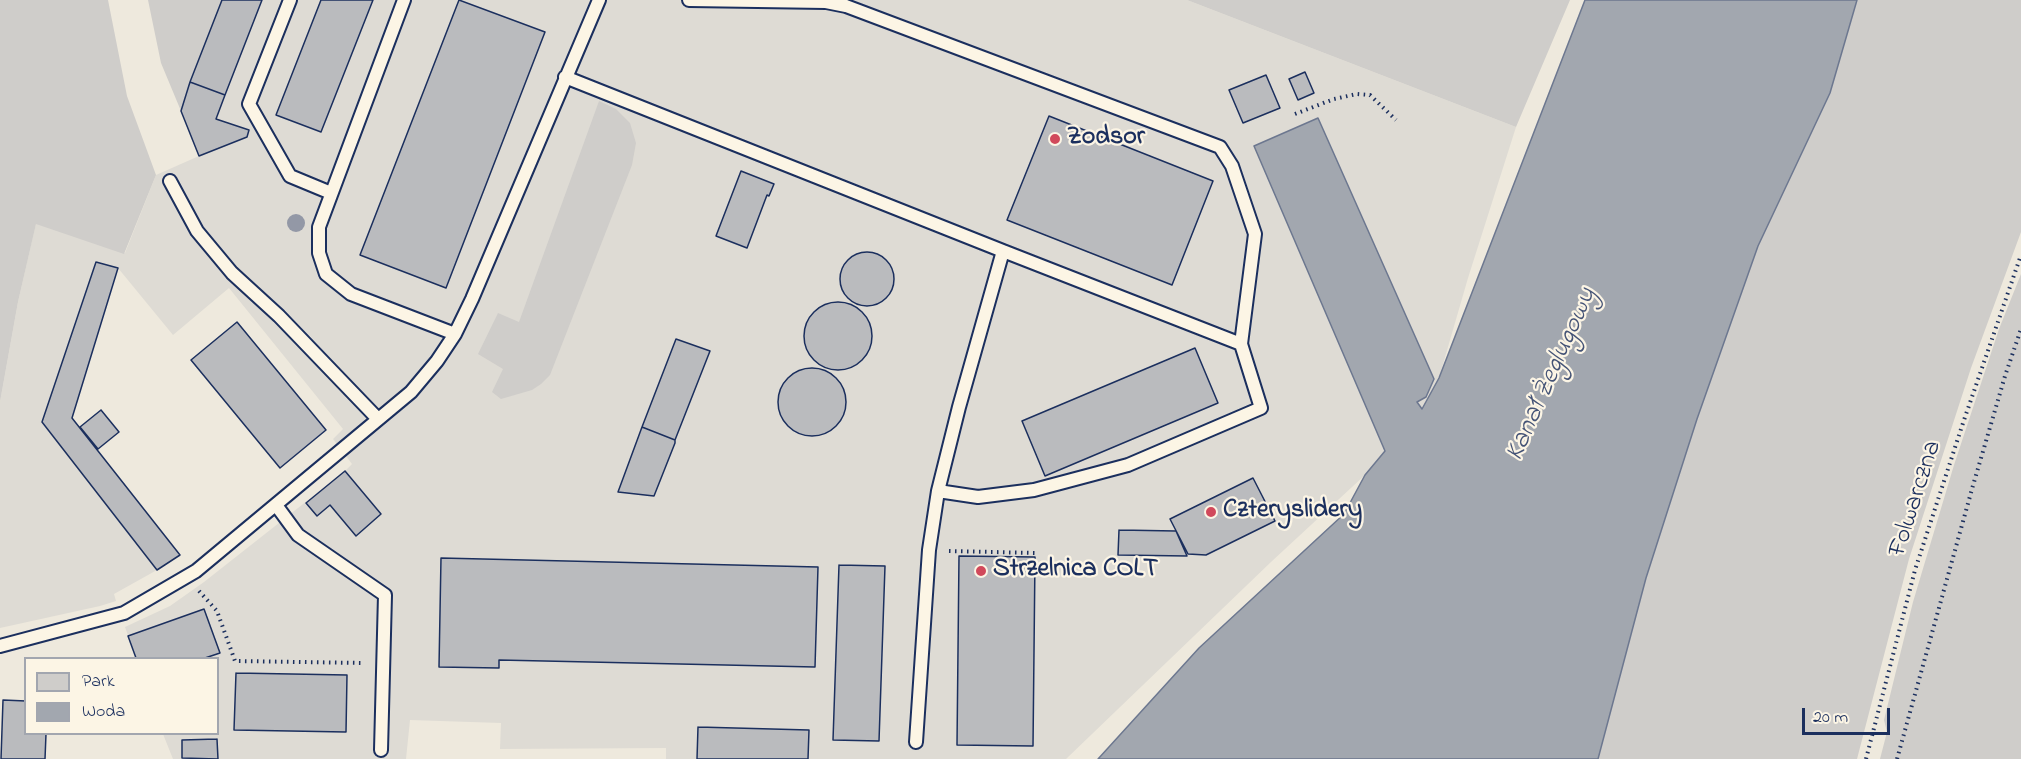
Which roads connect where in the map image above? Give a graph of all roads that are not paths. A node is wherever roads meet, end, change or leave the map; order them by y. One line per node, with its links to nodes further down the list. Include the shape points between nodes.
1 (290, 0): 7 (lane, via 249,104 290,176)
2 (404, 0): 7 (lane)
3 (599, 0): 5 (lane)
4 (689, 0): 10 (lane, via 826,2 846,6 1220,147 1232,166 1255,234)
5 (565, 76): 8 (lane); 9 (lane)
6 (171, 181): 11 (lane, via 197,231 232,273)
7 (331, 193): 9 (lane, via 319,227 319,253 326,274 351,294)
8 (1003, 250): 10 (lane); 12 (lane)
9 (454, 334): 11 (lane, via 411,392)
10 (1241, 344): 12 (lane, via 1262,408 1128,465 1034,490 978,497)
11 (378, 419): 13 (lane)
12 (938, 491): 15 (lane, via 929,550)
13 (276, 505): 14 (lane, via 196,571 124,613); 16 (lane, via 298,535 385,595)
14 (0, 646)
15 (916, 742)
16 (381, 750)

